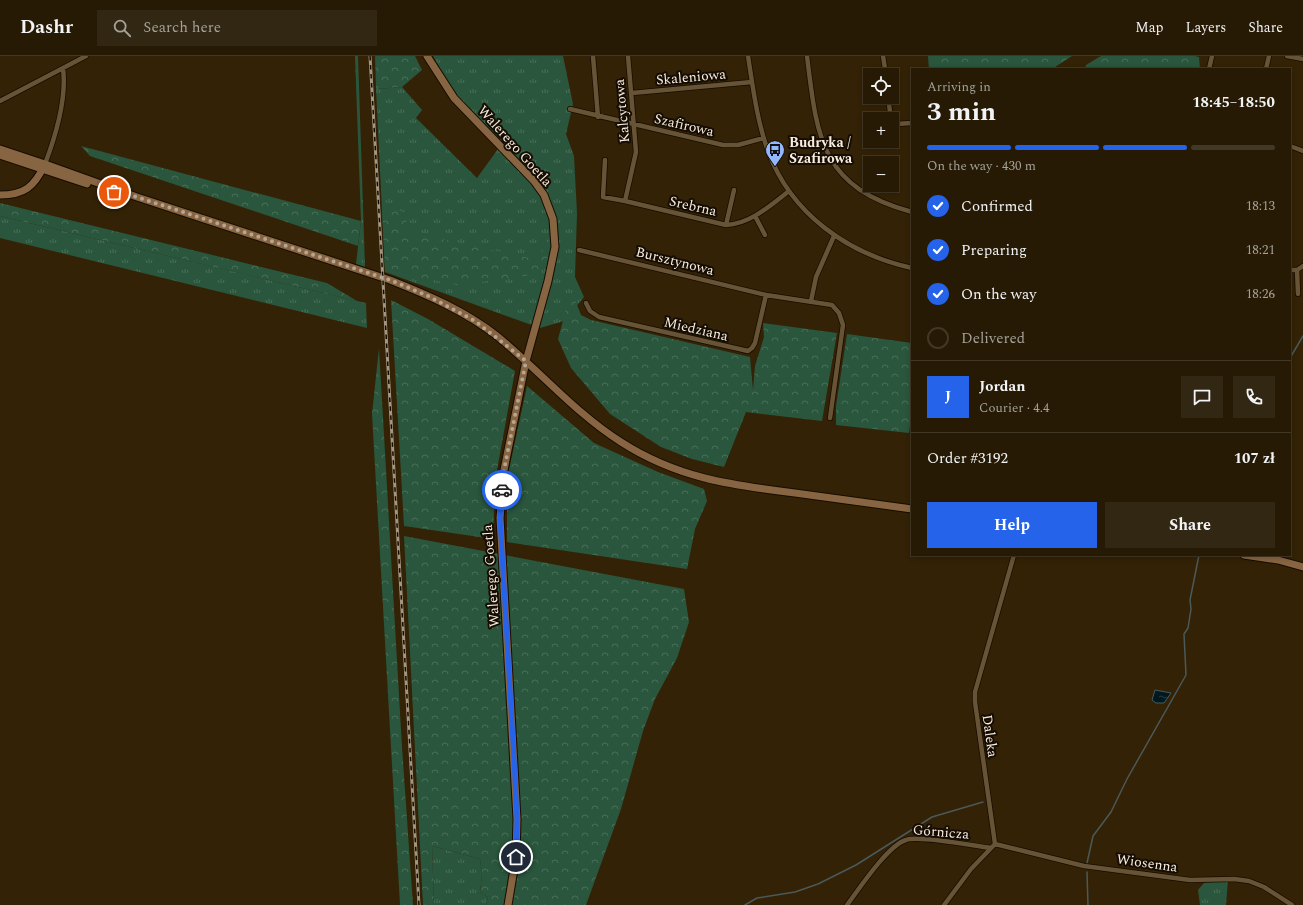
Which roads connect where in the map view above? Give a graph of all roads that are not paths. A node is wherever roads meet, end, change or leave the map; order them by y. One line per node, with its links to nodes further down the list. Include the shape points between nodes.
1 (86, 56): 12 (street)
2 (427, 56): 49 (main road, Walerego Goetla, via 454,98 534,182 544,195 553,219 553,262)
3 (593, 56): 20 (street)
4 (628, 56): 17 (street, Kalcytowa)
5 (748, 56): 16 (street)
6 (807, 56): 35 (street, via 814,114 821,141 834,166 856,188 874,199)
7 (883, 56): 13 (street)
8 (1212, 56): 14 (street)
9 (1269, 56): 15 (street)
10 (1287, 56): 11 (street)
11 (1303, 59)
12 (63, 68): 18 (street); 30 (street, via 63,97)
13 (885, 68)
14 (1209, 68)
15 (1266, 68)
16 (752, 82): 17 (street, Skaleniowa); 24 (street)
17 (632, 93): 22 (street, Kalcytowa)
18 (0, 101)
19 (570, 109): 20 (street, Szafirowa)
20 (598, 117): 22 (street, Szafirowa)
21 (911, 123): 23 (street)
22 (633, 124): 24 (street, Szafirowa, via 724,145 738,145); 34 (street, Kalcytowa, via 636,148)
23 (899, 124)
24 (764, 138): 32 (street, via 775,167)
25 (1291, 146): 27 (street)
26 (0, 149): 30 (main road)
27 (1303, 151)
28 (0, 155): 30 (main road)
29 (605, 160): 34 (street, Srebrna, via 603,197)
30 (44, 166): 33 (main road, via 37,180 25,190); 49 (main road, via 390,280 426,295 475,321)
31 (734, 190): 37 (street)
32 (789, 191): 36 (street, Srebrna); 39 (street, via 806,212)
33 (0, 195)
34 (625, 202): 37 (street, Srebrna)
35 (911, 212)
36 (755, 216): 37 (street, Srebrna, via 743,222); 38 (street)
37 (726, 225)
38 (765, 235)
39 (834, 236): 42 (street, via 872,256); 47 (street, via 818,271)
40 (579, 250): 46 (street, Bursztynowa)
41 (1303, 266): 44 (street)
42 (911, 268)
43 (1291, 270): 44 (street)
44 (1297, 270): 45 (street)
45 (1298, 294)
46 (766, 295): 47 (street, Bursztynowa); 48 (street, Miedziana, via 755,343 748,351 599,317 590,311)
47 (811, 301): 50 (street, Bursztynowa, via 832,305 840,313 843,325)
48 (586, 303)
49 (526, 361): 51 (main road, via 607,432 654,461 680,471 730,485); 57 (main road, Walerego Goetla, via 504,470 500,518 517,819 516,857)
50 (830, 418)
51 (911, 509)
52 (1014, 556): 55 (street, Daleka, via 975,692)
53 (1251, 556): 54 (main road)
54 (1303, 567)
55 (995, 844): 56 (street); 60 (street, Wiosenna, via 1084,866 1190,880 1249,881 1264,887)
56 (991, 848): 58 (street, Górnicza, via 920,839 906,840 892,848); 59 (street, via 971,869)
57 (508, 905)
58 (846, 905)
59 (944, 905)
60 (1292, 905)

